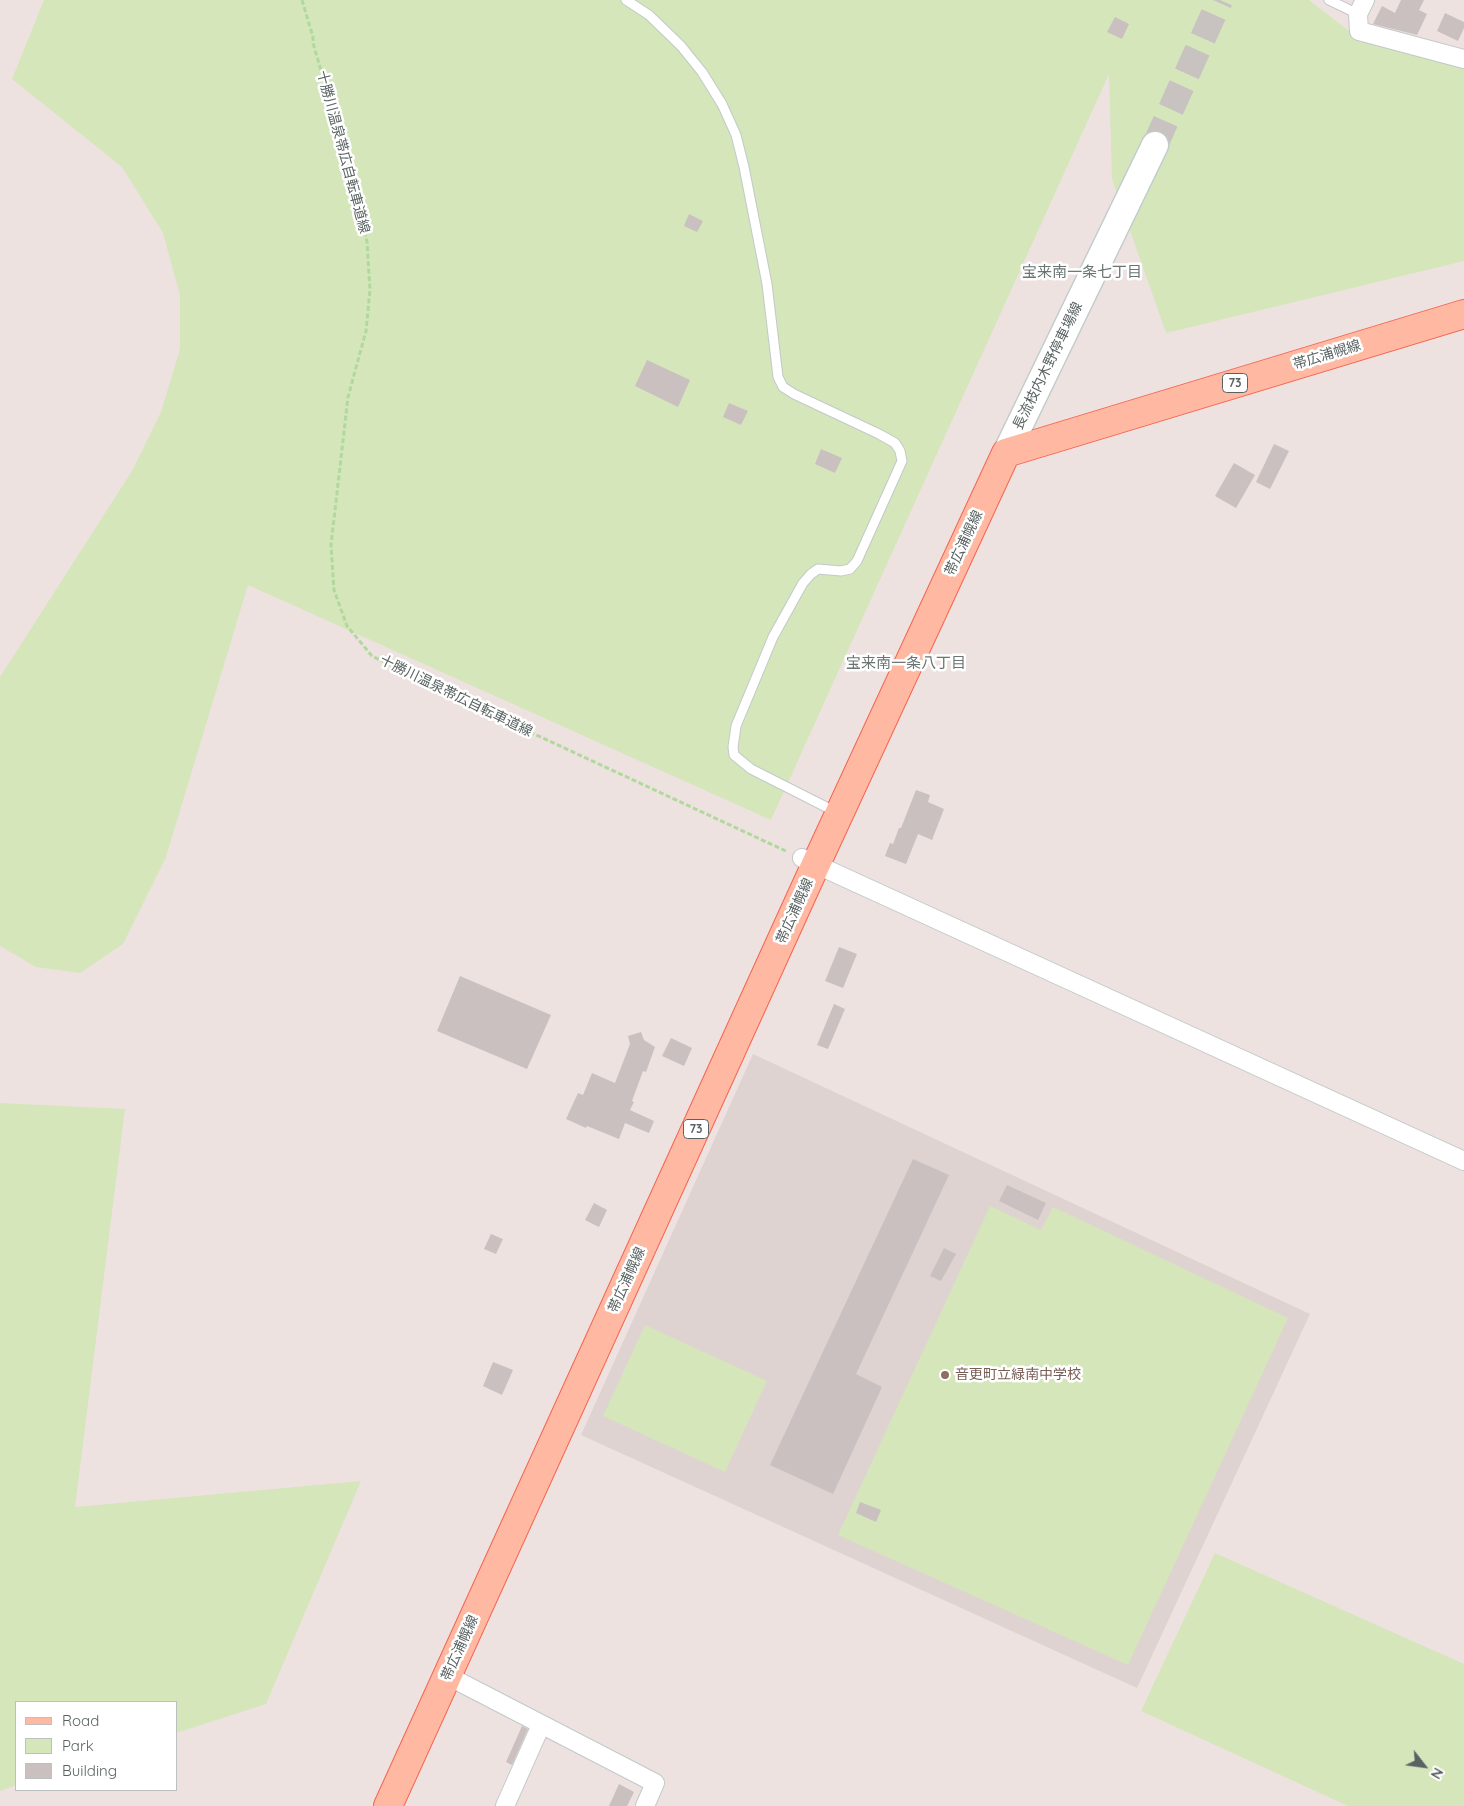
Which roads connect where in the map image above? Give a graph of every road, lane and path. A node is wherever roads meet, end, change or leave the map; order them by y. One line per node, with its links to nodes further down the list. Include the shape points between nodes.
1 (302, 0): 10 (path, 十勝川温泉帯広自転車道線, via 353,180 367,242 370,290 366,330 348,397 331,545 334,590 348,626 372,656)
2 (626, 0): 9 (lane, via 681,46 722,104 736,134 767,284 778,377 783,388 879,434 895,443 900,451 902,461 857,561 850,569 841,571 818,569 803,583 773,637 736,726 734,756 751,769)
3 (1329, 0): 4 (lane)
4 (1362, 7): 5 (street, via 1359,31)
5 (1464, 59)
6 (1155, 145): 8 (main road, 長流枝内木野停車場線)
7 (1464, 314): 8 (main road, 帯広浦幌線 / 73)
8 (1006, 453): 9 (main road, 帯広浦幌線 / 73)
9 (840, 815): 10 (main road, 帯広浦幌線 / 73)
10 (809, 861): 11 (street); 12 (main road, 帯広浦幌線 / 73)
11 (1464, 1160)
12 (448, 1676): 13 (street); 14 (main road, 帯広浦幌線 / 73)
13 (541, 1725): 15 (street); 16 (street, via 655,1783)
14 (388, 1806)
15 (506, 1806)
16 (645, 1806)

